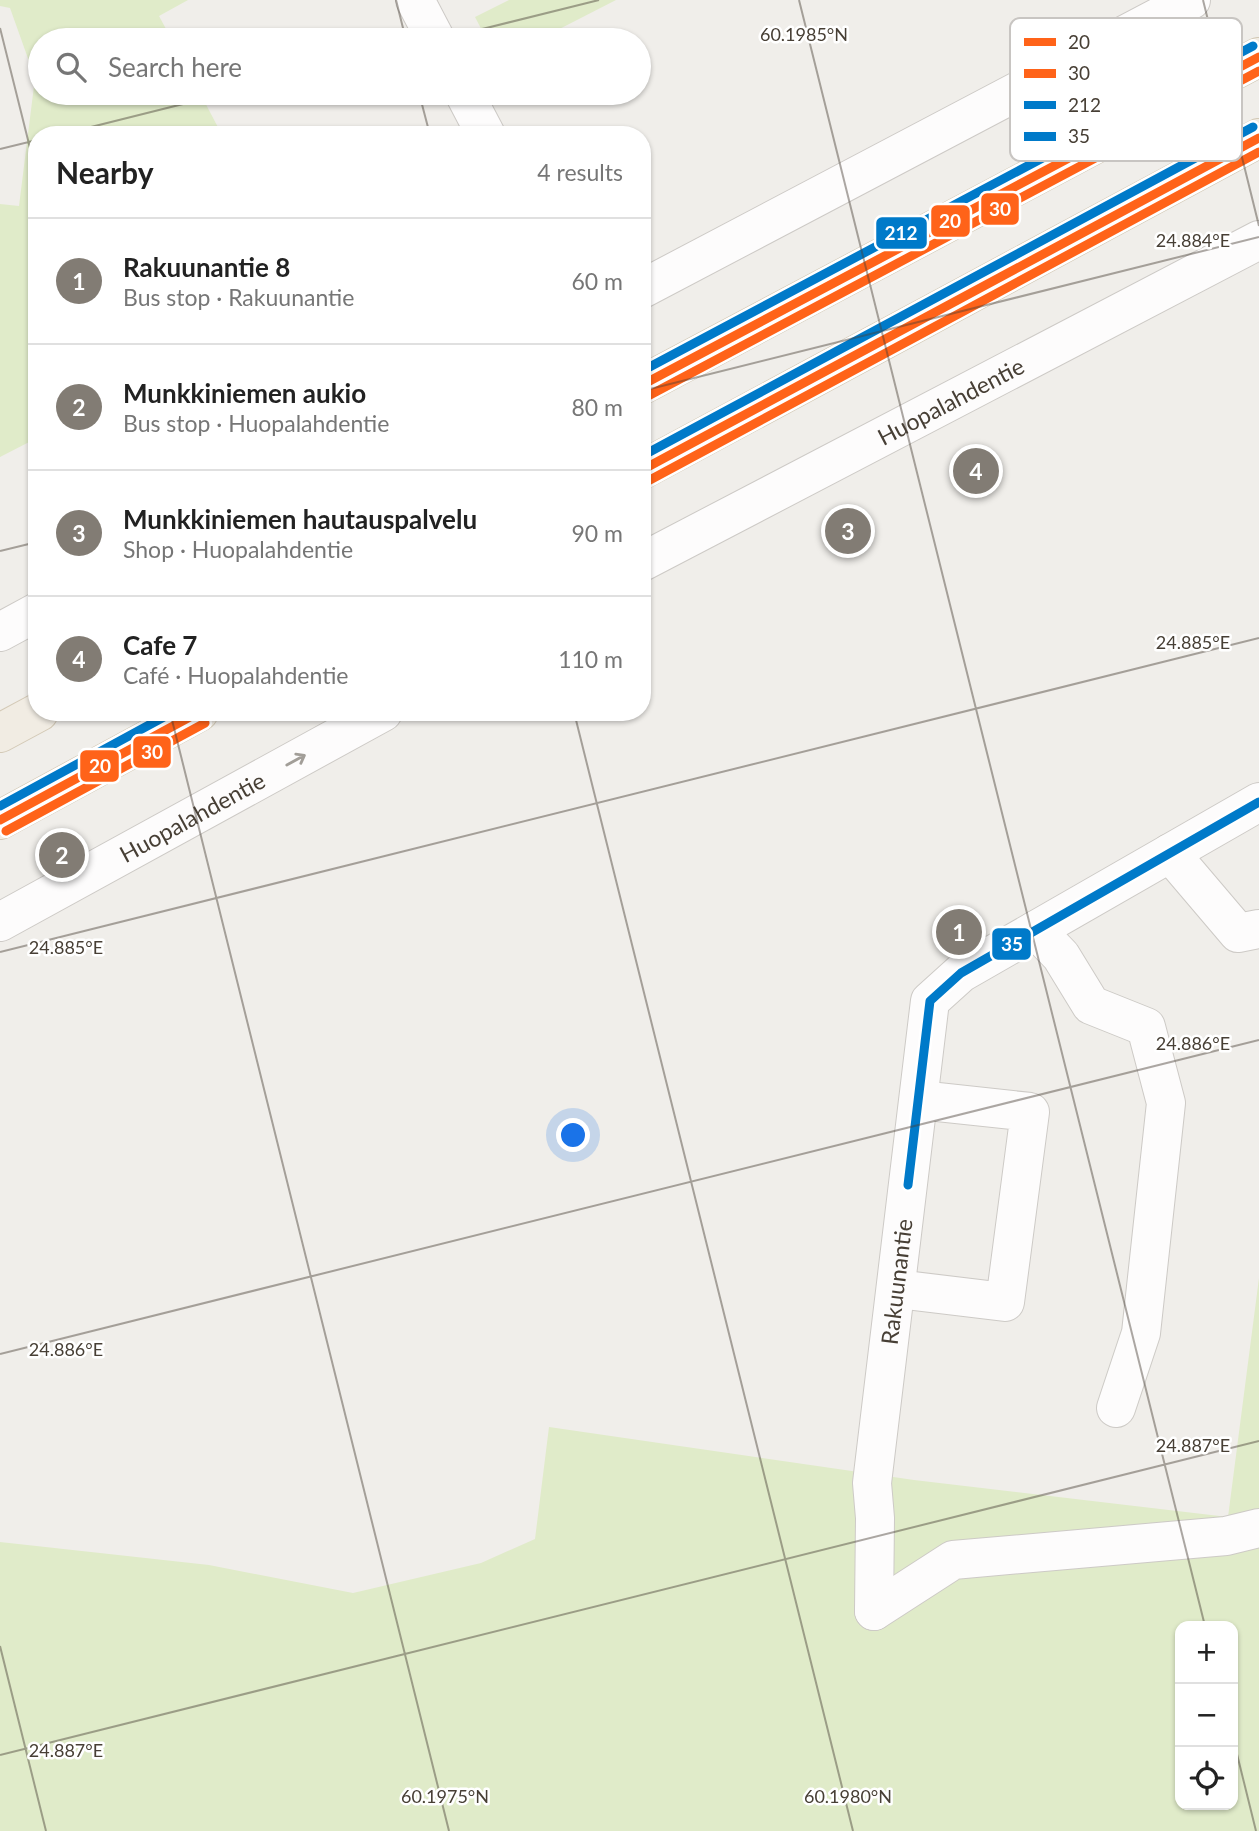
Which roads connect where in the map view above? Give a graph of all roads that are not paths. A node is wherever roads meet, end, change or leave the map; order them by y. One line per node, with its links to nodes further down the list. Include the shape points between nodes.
1 (415, 0): 4 (street)
2 (1191, 0): 3 (street)
3 (1157, 18)
4 (430, 28)
5 (1259, 57): 6 (main road)
6 (1242, 66)
7 (1010, 95): 15 (street)
8 (470, 105): 9 (street)
9 (481, 126)
10 (1259, 138): 11 (main road)
11 (1242, 147)
12 (1063, 161): 16 (main road)
13 (1216, 161): 17 (main road)
14 (1259, 240): 18 (street, Huopalahdentie)
15 (651, 284)
16 (651, 380)
17 (651, 465)
18 (651, 557)
19 (28, 617): 20 (street)
20 (0, 632)
21 (28, 718): 24 (main road)
22 (182, 721): 26 (main road)
23 (367, 721): 28 (street, Huopalahdentie, one-way to 23)
24 (0, 733)
25 (1259, 802): 27 (street, Rakuunantie)
26 (0, 820)
27 (1170, 853): 29 (street, via 1238,933); 30 (street, Rakuunantie)
28 (0, 922)
29 (1259, 929)
30 (1036, 930): 31 (street, Rakuunantie, via 961,973 930,1001); 33 (street, via 1061,956 1091,1005 1146,1027 1166,1103 1141,1333)
31 (919, 1100): 32 (street, Rakuunantie); 32 (street, via 1030,1112 1005,1303)
32 (897, 1289): 34 (street, Rakuunantie, via 872,1483 874,1611 953,1560 1226,1536)
33 (1116, 1408)
34 (1259, 1528)

